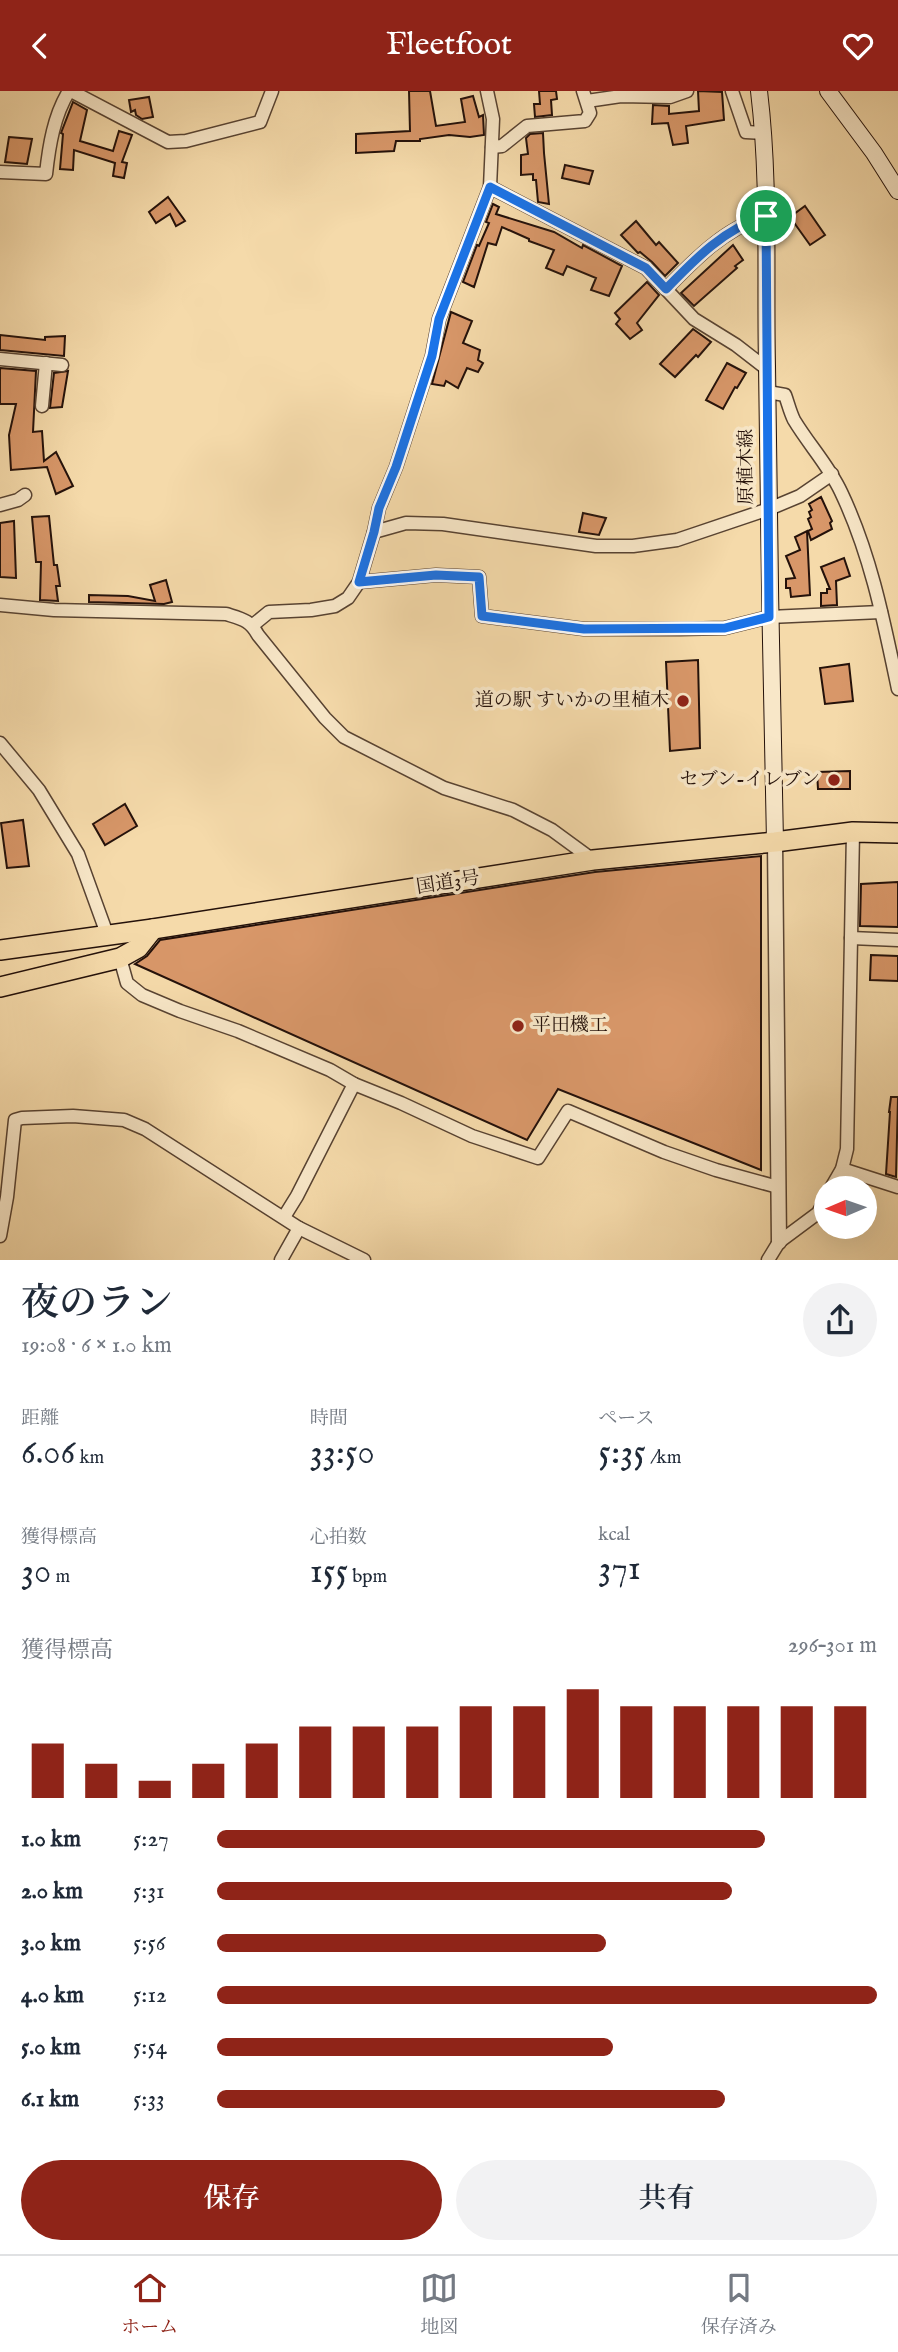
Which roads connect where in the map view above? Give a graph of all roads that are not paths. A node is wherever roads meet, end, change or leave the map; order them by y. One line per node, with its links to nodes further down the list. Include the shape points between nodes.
1 (70, 91): 2 (street, via 168,142 260,122); 11 (street, via 61,105 47,173)
2 (272, 91)
3 (487, 91): 10 (street, via 493,119)
4 (687, 91): 8 (street, via 670,97)
5 (732, 91): 9 (street, via 746,132)
6 (759, 91): 9 (main road, 原植木線)
7 (828, 91): 13 (main road)
8 (585, 96): 10 (street, via 590,113 585,121 527,126 502,146)
9 (764, 133): 14 (main road, 原植木線)
10 (492, 148): 12 (street)
11 (0, 171)
12 (490, 187): 15 (street, via 646,268); 26 (street, via 439,319 432,356)
13 (898, 191)
14 (766, 216): 15 (street, via 752,220 700,254); 19 (main road, 原植木線)
15 (666, 289): 19 (street, via 694,320)
16 (0, 359): 17 (street)
17 (46, 363): 18 (street); 21 (street)
18 (62, 365)
19 (766, 369): 20 (main road, 原植木線)
20 (768, 392): 22 (street, via 785,395 793,418); 25 (main road, 原植木線)
21 (42, 406)
22 (832, 474): 25 (street, via 800,496); 29 (street, via 865,549)
23 (25, 495): 24 (street)
24 (0, 505)
25 (769, 509): 26 (street, via 677,540 633,546 596,546 443,524 406,523); 30 (main road, 原植木線)
26 (374, 532): 27 (street)
27 (359, 582): 30 (street, via 436,575 479,577 482,616 584,629 725,628); 31 (street, via 348,598 335,606 269,613)
28 (0, 605): 31 (street, via 226,614)
29 (881, 612): 30 (street); 32 (street)
30 (769, 617): 36 (main road, 原植木線)
31 (253, 625): 37 (street, via 344,737 444,788 513,810 552,830)
32 (898, 689)
33 (0, 743): 39 (street, via 39,790 78,854)
34 (853, 832): 35 (main road, 国道3号); 36 (main road, 国道3号); 40 (street)
35 (898, 833)
36 (775, 842): 37 (main road, 国道3号); 48 (street)
37 (593, 860): 38 (main road, 国道3号)
38 (153, 929): 39 (main road, 国道3号); 43 (main road, via 138,948)
39 (107, 934): 42 (main road, 国道3号)
40 (851, 938): 41 (street); 46 (street, via 847,1149)
41 (898, 940)
42 (0, 950)
43 (120, 958): 44 (main road); 45 (street, via 127,983 142,995 330,1070)
44 (0, 986)
45 (354, 1084): 48 (street, via 472,1136 538,1159 568,1111 664,1152); 51 (street)
46 (842, 1169): 47 (street); 49 (street)
47 (838, 1176)
48 (778, 1187): 54 (street)
49 (898, 1187)
50 (814, 1216): 54 (street)
51 (284, 1217): 52 (street); 53 (street, via 173,1145 124,1120 22,1118 15,1120)
52 (299, 1227): 55 (street); 56 (street)
53 (0, 1236)
54 (779, 1243): 57 (street)
55 (281, 1260)
56 (364, 1260)
57 (768, 1260)

